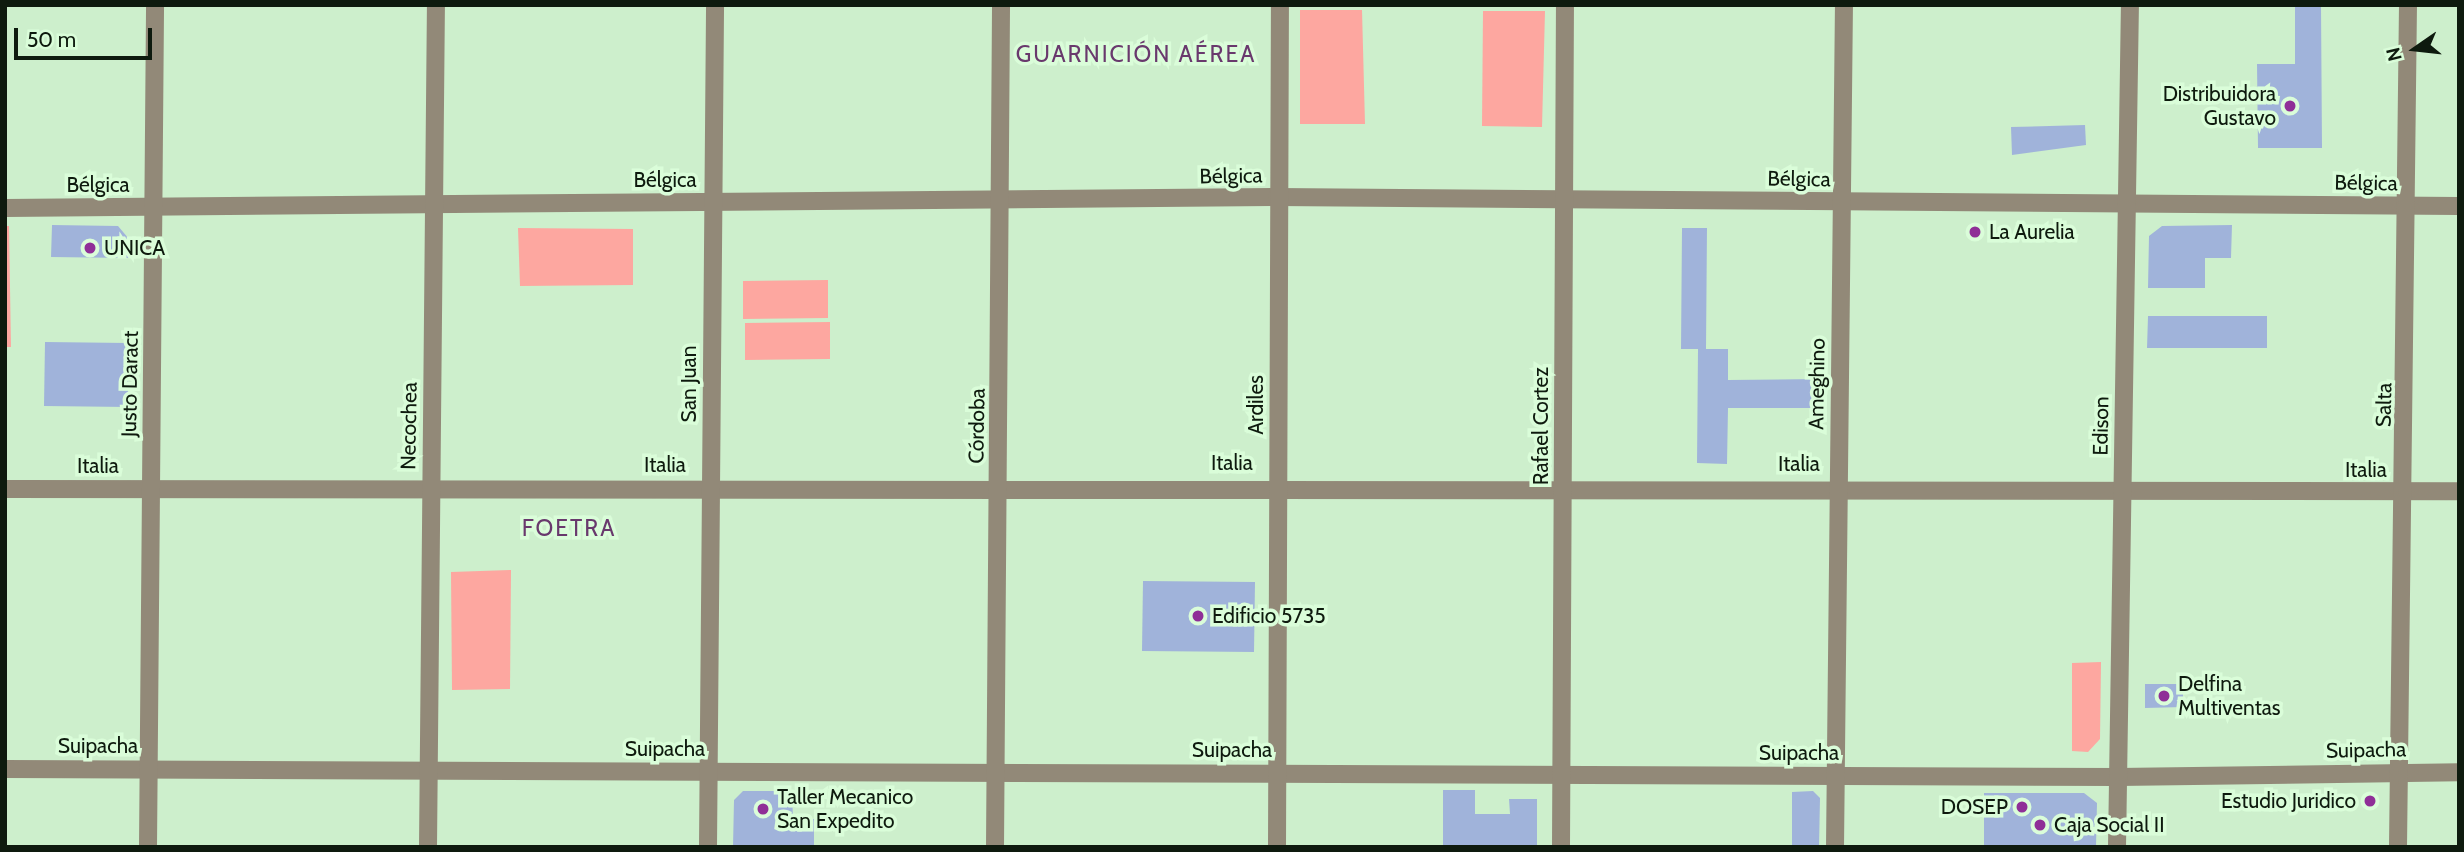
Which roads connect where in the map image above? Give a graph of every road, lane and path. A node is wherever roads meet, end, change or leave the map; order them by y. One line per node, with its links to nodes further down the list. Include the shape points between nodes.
1 (155, 5): 20 (street, Justo Daract)
2 (436, 5): 13 (street, Necochea)
3 (715, 5): 14 (street, San Juan)
4 (1001, 5): 16 (street, Córdoba)
5 (1280, 5): 10 (street, Ardiles)
6 (1565, 5): 11 (street, Rafael Cortez)
7 (1844, 5): 12 (street, Ameghino)
8 (2130, 5): 15 (street, Edison)
9 (2408, 5): 17 (street, Salta)
10 (1277, 197): 11 (street, Bélgica); 16 (street, Bélgica); 21 (street, Ardiles)
11 (1565, 199): 12 (street, Bélgica); 27 (street, Rafael Cortez)
12 (1842, 202): 15 (street, Bélgica); 22 (street, Ameghino)
13 (435, 203): 14 (street, Bélgica); 20 (street, Bélgica); 24 (street, Necochea)
14 (713, 203): 16 (street, Bélgica); 25 (street, San Juan)
15 (2127, 203): 17 (street, Bélgica); 29 (street, Edison)
16 (1002, 204): 26 (street, Córdoba)
17 (2409, 206): 18 (street, Bélgica); 31 (street, Salta)
18 (2459, 206)
19 (5, 208): 20 (street, Bélgica)
20 (156, 209): 23 (street, Justo Daract)
21 (1279, 485): 26 (street, Italia); 27 (street, Italia); 39 (street, Ardiles)
22 (1839, 487): 27 (street, Italia); 29 (street, Italia); 41 (street, Ameghino)
23 (151, 488): 24 (street, Italia); 28 (street, Italia); 32 (street, Justo Daract)
24 (430, 488): 25 (street, Italia); 34 (street, Necochea)
25 (711, 488): 26 (street, Italia); 35 (street, San Juan)
26 (999, 488): 36 (street, Córdoba)
27 (1563, 488): 40 (street, Rafael Cortez)
28 (5, 489)
29 (2123, 490): 31 (street, Italia); 42 (street, Edison)
30 (2459, 491): 31 (street, Italia)
31 (2406, 492): 37 (street, Salta)
32 (149, 768): 33 (street, Suipacha); 34 (street, Suipacha); 43 (street, Justo Daract)
33 (5, 769)
34 (429, 772): 35 (street, Suipacha); 44 (street, Necochea)
35 (708, 772): 36 (street, Suipacha); 45 (street, San Juan)
36 (996, 772): 39 (street, Suipacha); 46 (street, Córdoba)
37 (2399, 772): 38 (street, Suipacha); 42 (street, Suipacha); 51 (street, Salta)
38 (2459, 772)
39 (1278, 773): 40 (street, Suipacha); 47 (street, Ardiles)
40 (1561, 775): 41 (street, Suipacha); 48 (street, Rafael Cortez)
41 (1836, 776): 42 (street, Suipacha); 49 (street, Ameghino)
42 (2118, 777): 50 (street, Edison)
43 (148, 847)
44 (428, 847)
45 (708, 847)
46 (995, 847)
47 (1277, 847)
48 (1561, 847)
49 (1835, 847)
50 (2117, 847)
51 (2398, 847)

